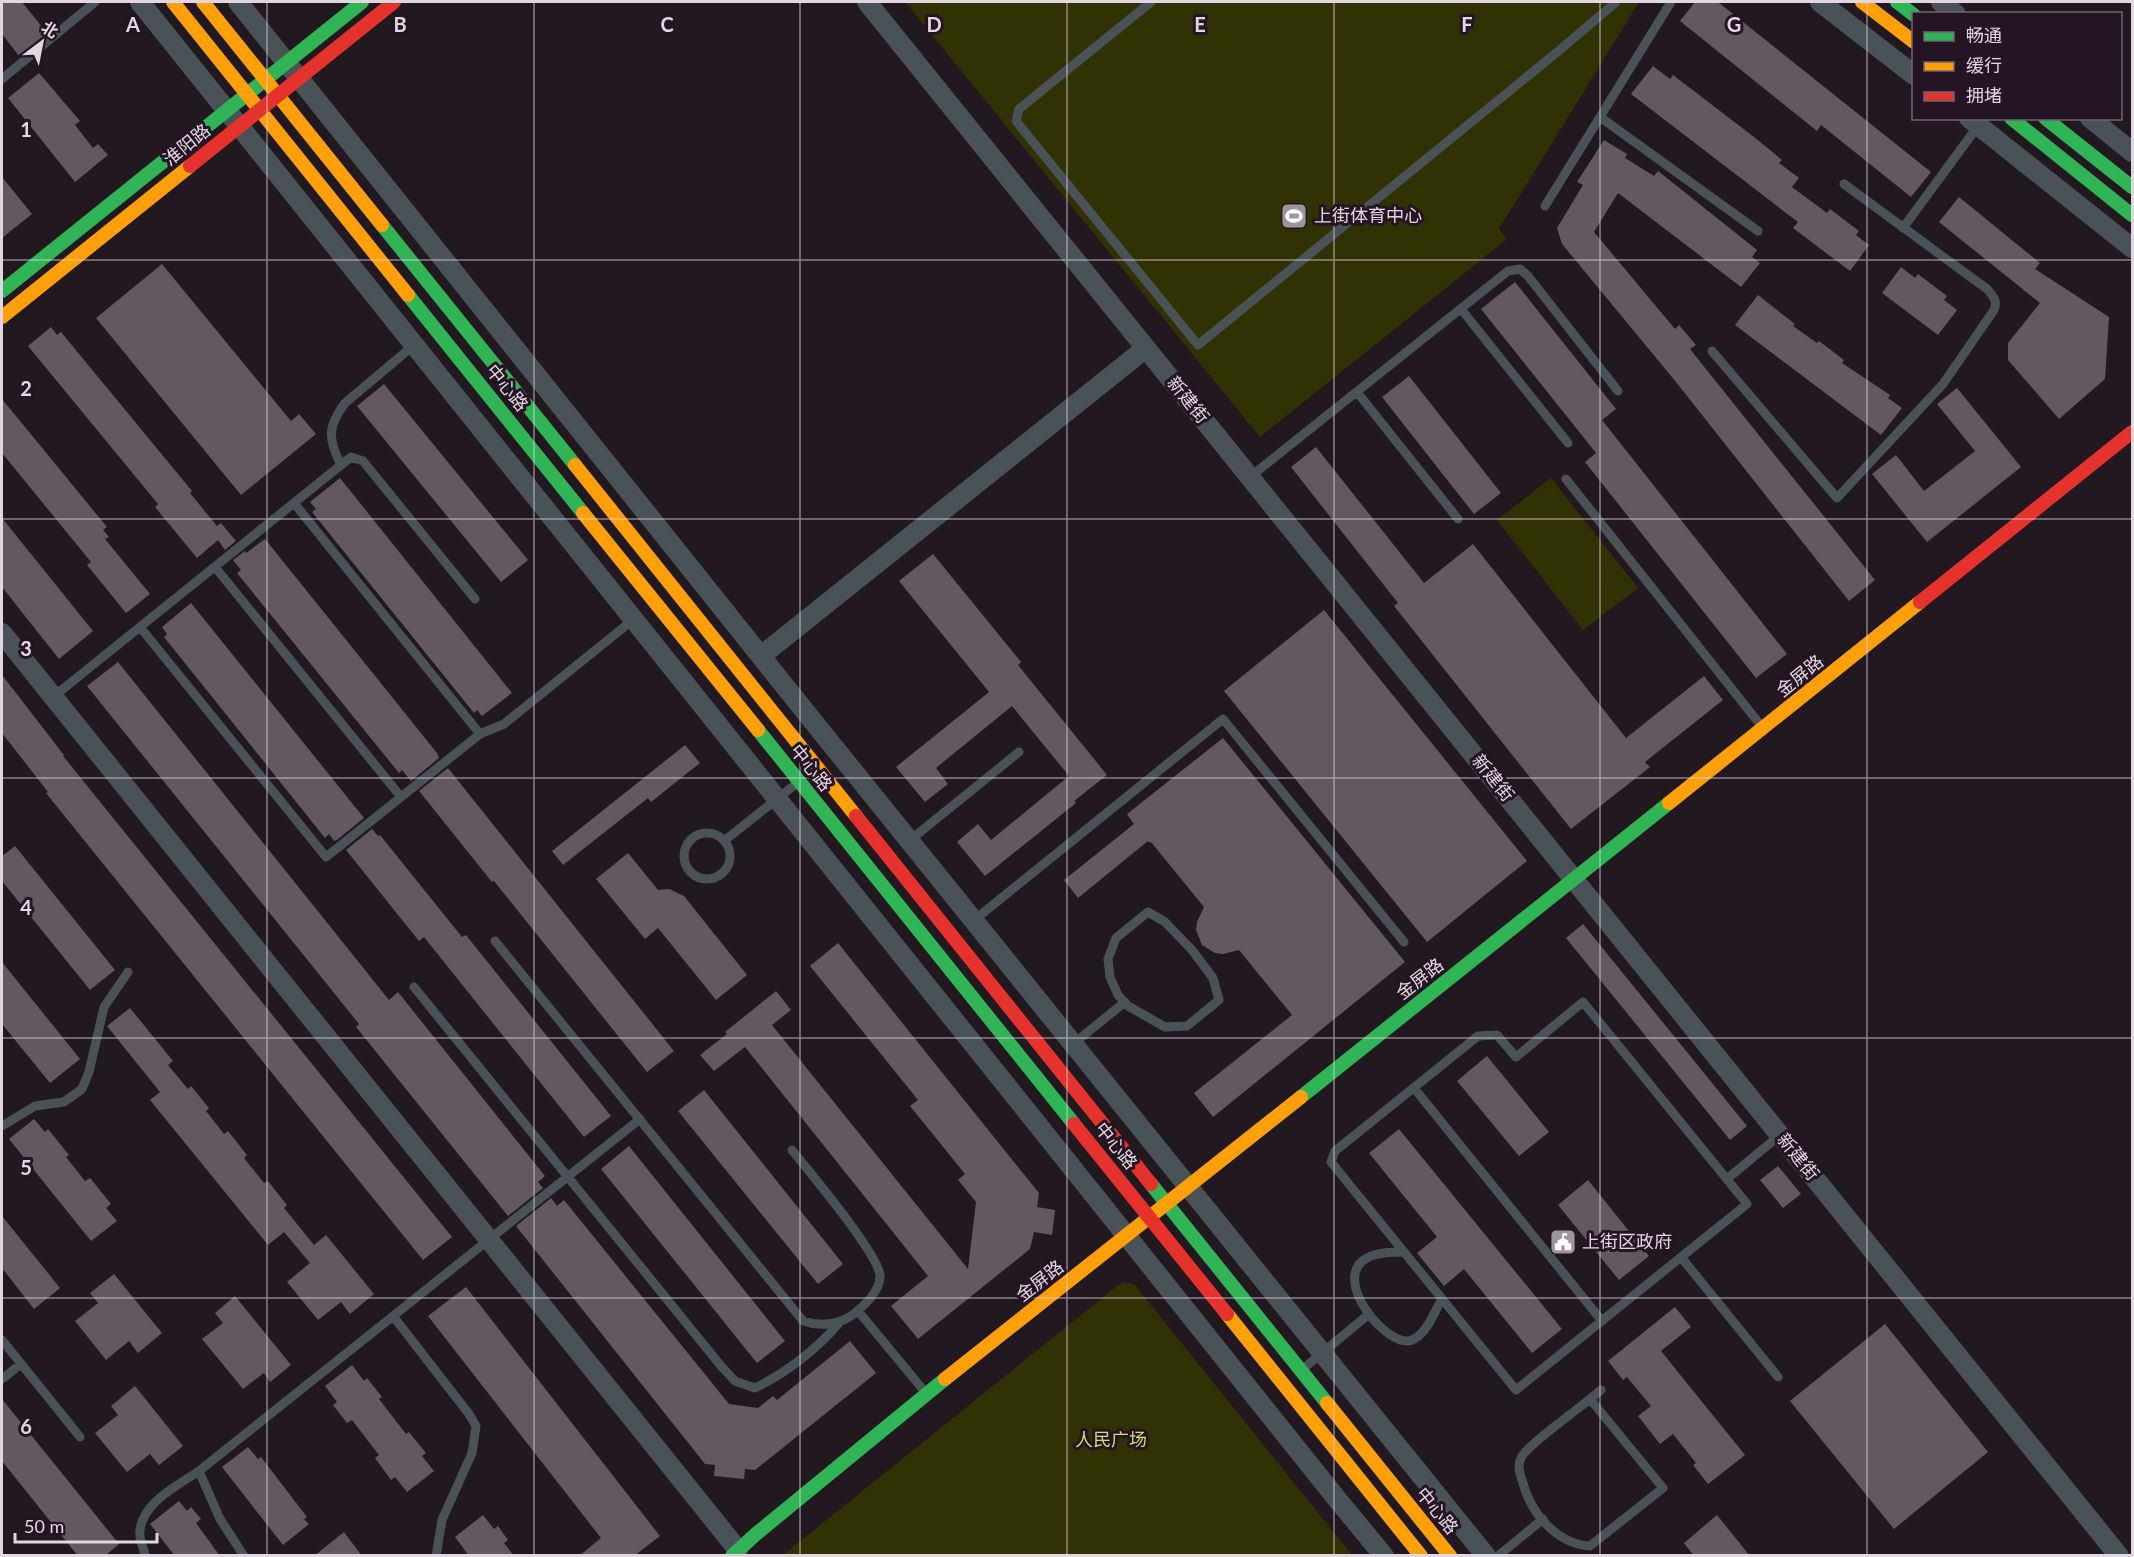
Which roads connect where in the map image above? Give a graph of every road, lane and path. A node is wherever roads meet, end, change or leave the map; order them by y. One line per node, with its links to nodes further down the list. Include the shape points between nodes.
1 (95, 2): 22 (lane)
2 (140, 2): 26 (street)
3 (173, 2): 24 (main road, 中心路)
4 (202, 2): 23 (main road, 中心路)
5 (238, 2): 19 (street)
6 (363, 2): 19 (main road, 淮阳路)
7 (394, 2): 21 (main road, 淮阳路)
8 (867, 2): 46 (street, 新建街)
9 (1151, 2): 10 (lane, via 1019,109 1016,121 1198,345)
10 (1616, 2)
11 (1671, 2): 28 (lane)
12 (1820, 2): 20 (street)
13 (1862, 2): 18 (main road)
14 (1897, 2): 17 (main road)
15 (1941, 2): 16 (street)
16 (1954, 12)
17 (1912, 13)
18 (1912, 40)
19 (287, 63): 21 (street); 23 (main road, 淮阳路)
20 (1912, 73)
21 (299, 78): 25 (main road, 淮阳路); 62 (street)
22 (2, 79)
23 (265, 80): 24 (main road, 淮阳路); 25 (main road, 中心路)
24 (248, 94): 26 (main road, 淮阳路); 27 (main road, 中心路)
25 (278, 95): 27 (main road, 淮阳路); 88 (main road, 中心路)
26 (227, 110): 33 (street); 42 (main road, 淮阳路)
27 (260, 110): 33 (main road, 淮阳路); 67 (main road, 中心路)
28 (1600, 117): 37 (lane); 40 (lane)
29 (2014, 120): 38 (main road)
30 (2048, 120): 36 (main road)
31 (2093, 120): 34 (street)
32 (1973, 122): 39 (lane); 41 (street)
33 (239, 126): 44 (main road, 淮阳路); 45 (street)
34 (2133, 152)
35 (1844, 184): 39 (lane)
36 (2133, 188)
37 (1545, 206)
38 (2133, 214)
39 (1904, 228): 47 (lane, via 1987,289 1996,304 1943,384 1837,498)
40 (1758, 231)
41 (2133, 248)
42 (2, 291)
43 (1461, 309): 48 (lane, via 1508,271 1520,269); 49 (lane); 51 (lane)
44 (2, 317)
45 (414, 345): 52 (lane, via 337,414 331,445); 59 (street)
46 (1146, 348): 53 (street, 新建街); 62 (street)
47 (1712, 351)
48 (1618, 391)
49 (1357, 392): 53 (lane); 56 (lane)
50 (2133, 432): 64 (main road, 金屏路)
51 (1568, 443)
52 (341, 465): 55 (lane); 58 (lane, via 351,457 363,461)
53 (1250, 477): 72 (street, 新建街)
54 (1566, 479): 64 (lane)
55 (294, 503): 57 (lane); 65 (lane)
56 (1458, 519)
57 (215, 567): 60 (lane); 68 (lane)
58 (475, 599)
59 (634, 620): 65 (lane, via 504,724); 69 (street)
60 (140, 627): 63 (lane); 68 (lane, via 326,857)
61 (2, 633): 63 (street)
62 (760, 656): 71 (street)
63 (53, 697): 91 (street)
64 (1763, 728): 72 (main road, 金屏路)
65 (480, 734): 68 (lane)
66 (1019, 752): 71 (lane)
67 (799, 782): 69 (lane); 89 (main road, 中心路)
68 (401, 797)
69 (777, 799): 70 (lane); 90 (street)
70 (724, 841): 70 (lane, via 730,855 722,873 706,879 691,872 684,856 690,841 705,833)
71 (909, 841): 73 (street)
72 (1574, 879): 83 (street, 新建街); 87 (main road, 金屏路)
73 (974, 921): 75 (lane, via 1223,719); 79 (street)
74 (495, 941): 81 (lane)
75 (1404, 942)
76 (128, 972): 82 (lane, via 104,1007 82,1089 64,1102 35,1106)
77 (414, 987): 85 (lane)
78 (1125, 1002): 78 (lane, via 1110,977 1108,959 1116,938 1148,912 1166,922 1192,950 1213,978 1219,1000 1187,1026 1165,1026); 79 (lane)
79 (1073, 1044): 87 (street)
80 (1414, 1088): 86 (lane, via 1478,1036 1497,1035 1515,1057 1583,1002); 92 (lane, via 1335,1152 1331,1162); 98 (lane)
81 (640, 1119): 85 (lane); 99 (lane, via 803,1321 826,1325)
82 (2, 1125)
83 (1780, 1135): 86 (lane); 121 (street, 新建街)
84 (792, 1150): 95 (lane, via 872,1254 880,1276 872,1296)
85 (568, 1177): 91 (lane); 99 (lane, via 735,1381 755,1388 774,1378)
86 (1726, 1179): 93 (lane, via 1747,1204)
87 (1188, 1186): 88 (main road, 金屏路); 101 (street)
88 (1167, 1203): 89 (main road, 金屏路); 103 (main road, 中心路)
89 (1150, 1217): 90 (main road, 金屏路); 117 (main road, 中心路)
90 (1126, 1235): 107 (main road, 金屏路); 116 (street)
91 (489, 1240): 97 (lane); 112 (street)
92 (1404, 1252): 94 (lane); 96 (lane, via 1383,1253 1359,1265 1356,1289)
93 (1681, 1257): 98 (lane); 104 (lane)
94 (1442, 1299): 96 (lane, via 1426,1327 1413,1340 1401,1340); 98 (lane, via 1516,1390)
95 (858, 1311): 99 (lane); 107 (lane)
96 (1369, 1314): 101 (lane)
97 (393, 1316): 110 (lane); 115 (lane, via 476,1426 472,1453 442,1520)
98 (1602, 1321)
99 (839, 1322)
100 (2, 1341): 102 (lane)
101 (1322, 1353): 103 (lane); 119 (street)
102 (21, 1364): 105 (lane); 109 (lane)
103 (1301, 1370): 118 (main road, 中心路)
104 (1778, 1377)
105 (2, 1379)
106 (1601, 1390): 108 (lane)
107 (926, 1394): 112 (main road, 金屏路)
108 (1590, 1399): 111 (lane, via 1521,1458 1519,1467 1525,1493); 111 (lane, via 1663,1488 1590,1546 1568,1541)
109 (80, 1437)
110 (199, 1471): 113 (lane, via 153,1504 140,1535); 114 (lane, via 220,1519)
111 (1543, 1520): 120 (lane)
112 (735, 1553)
113 (145, 1556)
114 (244, 1556)
115 (436, 1556)
116 (1384, 1556)
117 (1421, 1556)
118 (1450, 1556)
119 (1486, 1556)
120 (1498, 1556)
121 (2119, 1556)

